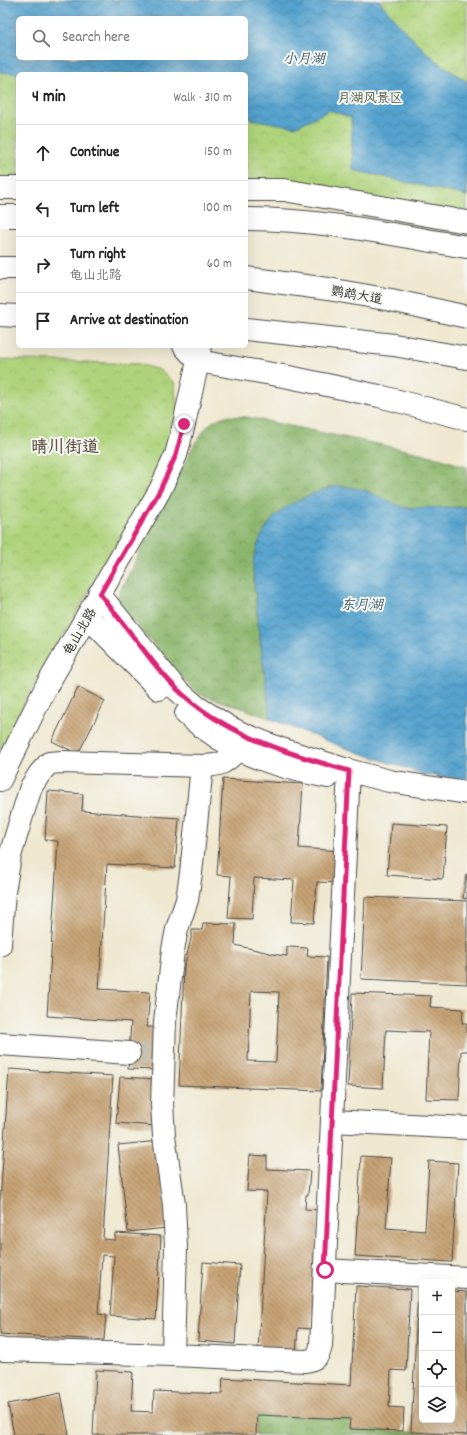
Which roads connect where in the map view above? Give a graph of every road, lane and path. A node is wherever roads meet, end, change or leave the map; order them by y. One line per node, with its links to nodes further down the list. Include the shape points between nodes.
1 (0, 188): 2 (main road)
2 (16, 188)
3 (248, 190): 7 (main road, via 284,190)
4 (0, 216): 5 (main road)
5 (16, 216)
6 (248, 219): 8 (main road, via 328,224)
7 (467, 222)
8 (467, 247)
9 (0, 268): 10 (main road)
10 (16, 268)
11 (248, 278): 14 (main road, 鹦鹉大道, via 391,300)
12 (0, 315): 13 (main road)
13 (16, 316)
14 (467, 317)
15 (248, 329): 17 (main road, via 394,346)
16 (194, 351): 18 (main road, via 289,377 379,396); 19 (main road, 龟山北路, via 184,424 176,455 160,490)
17 (467, 358)
18 (467, 419)
19 (100, 594): 20 (main road, 龟山北路); 23 (main road, via 159,670 197,707 243,734)
20 (87, 616): 21 (main road, via 182,711 215,737); 24 (main road, 龟山北路, via 46,687)
21 (238, 750): 22 (main road, via 225,762); 23 (main road, via 286,768 328,778)
22 (202, 766): 26 (main road, via 49,763 31,787 12,848 4,892); 34 (main road, via 192,873 173,950 160,1055 164,1136 174,1205)
23 (349, 775): 25 (main road); 29 (main road)
24 (0, 780)
25 (467, 794)
26 (0, 945)
27 (0, 1044): 28 (main road)
28 (129, 1053)
29 (332, 1121): 30 (main road); 31 (main road)
30 (467, 1128)
31 (325, 1270): 32 (main road); 34 (main road, via 321,1346 319,1354 312,1361)
32 (467, 1278)
33 (0, 1349): 34 (main road)
34 (173, 1355)

